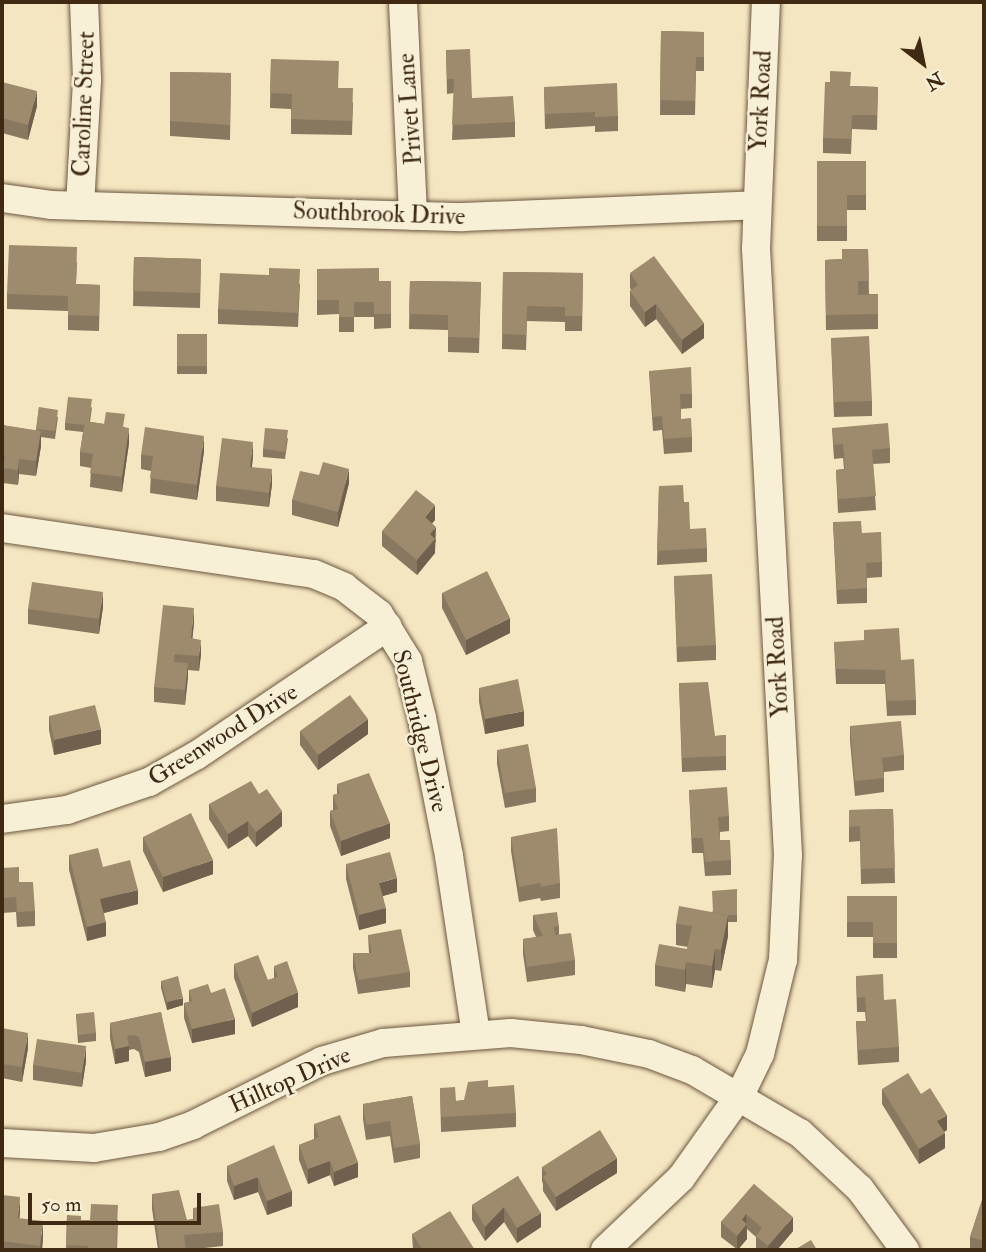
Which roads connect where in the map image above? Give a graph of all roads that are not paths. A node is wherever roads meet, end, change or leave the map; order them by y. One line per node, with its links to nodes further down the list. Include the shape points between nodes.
1 (84, 2): 6 (street, Caroline Street, via 87,79)
2 (403, 2): 7 (street, Privet Lane)
3 (766, 2): 5 (street, York Road)
4 (2, 198): 6 (street, Southbrook Drive)
5 (756, 205): 7 (street, Southbrook Drive); 12 (street, York Road, via 788,905 777,997 760,1054)
6 (80, 206): 7 (street, Southbrook Drive)
7 (413, 216)
8 (2, 528): 9 (street, Southridge Drive, via 314,574 361,598)
9 (388, 626): 10 (street, Greenwood Drive, via 197,755 149,782 67,810); 11 (street, Southridge Drive, via 408,661 422,718)
10 (2, 819)
11 (476, 1035): 12 (street, Hilltop Drive, via 581,1040 649,1054); 13 (street, Hilltop Drive, via 417,1037 347,1052 295,1072 193,1125 140,1141 59,1149)
12 (740, 1096): 14 (street, York Road, via 681,1178); 15 (street, via 800,1133 831,1159 860,1189)
13 (2, 1143)
14 (605, 1250)
15 (905, 1250)

